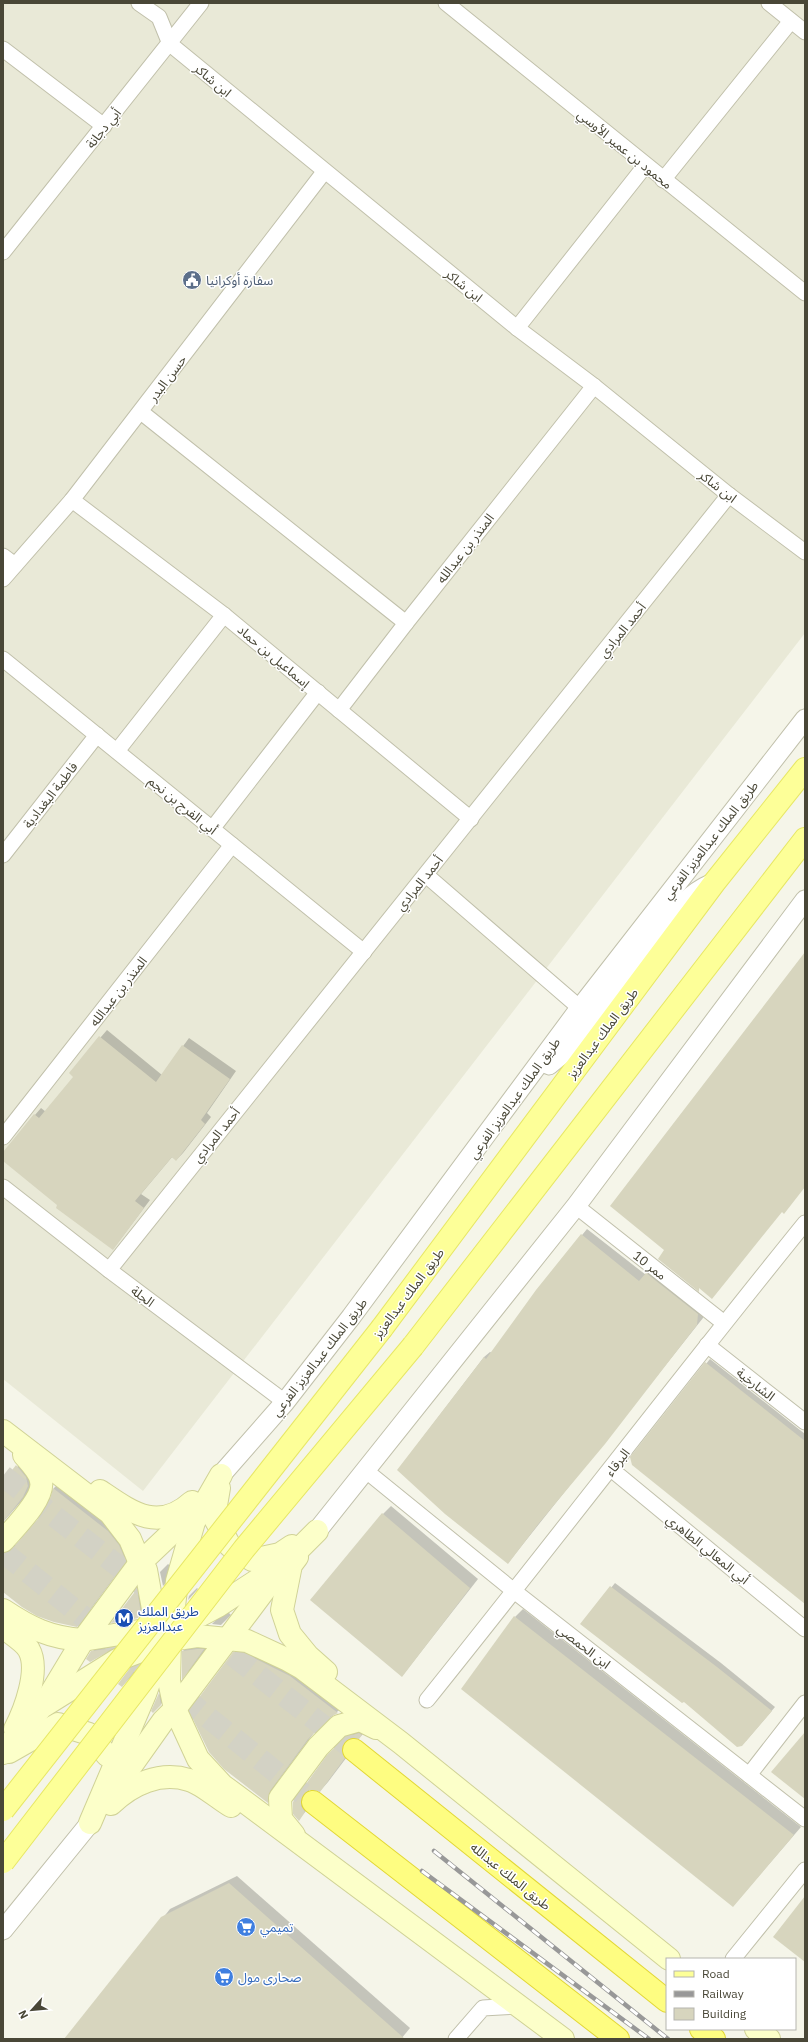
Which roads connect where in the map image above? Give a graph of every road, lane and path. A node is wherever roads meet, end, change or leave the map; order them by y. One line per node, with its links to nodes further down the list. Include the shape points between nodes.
1 (139, 3): 7 (street, ابن شاكر, via 159,17)
2 (201, 3): 7 (street, أبي دجانة)
3 (769, 3): 5 (street)
4 (453, 5): 10 (street, محمود بن عمير الأوسي)
5 (791, 21): 6 (street); 12 (street)
6 (805, 32)
7 (170, 44): 9 (street, أبي دجانة); 11 (street, ابن شاكر)
8 (3, 49): 9 (street)
9 (104, 126): 13 (street, أبي دجانة)
10 (646, 166): 12 (street, محمود بن عمير الأوسي); 15 (street)
11 (324, 172): 15 (street, ابن شاكر); 17 (street, حسن البدر)
12 (663, 180): 14 (street, محمود بن عمير الأوسي)
13 (3, 252)
14 (805, 293)
15 (517, 328): 16 (street, ابن شاكر)
16 (594, 386): 18 (street, ابن شاكر); 24 (street, المنذر بن عبدالله)
17 (141, 412): 19 (street, حسن البدر); 24 (street)
18 (730, 495): 20 (street, ابن شاكر); 34 (street, أحمد المرادي)
19 (72, 500): 21 (street, حسن البدر); 23 (street, إسماعيل بن حماد)
20 (805, 552)
21 (9, 560): 22 (street, حسن البدر)
22 (3, 579)
23 (224, 615): 26 (street, إسماعيل بن حماد); 30 (street)
24 (406, 623): 27 (street, المنذر بن عبدالله)
25 (3, 659): 29 (street, أبي الفرج بن نجم)
26 (318, 692): 27 (street, إسماعيل بن حماد); 35 (street)
27 (339, 710): 34 (street, إسماعيل بن حماد)
28 (805, 719): 43 (street, طريق الملك عبدالعزيز الفرعي)
29 (97, 735): 30 (street, أبي الفرج بن نجم); 38 (street, فاطمة البغدادية)
30 (117, 751): 35 (street, أبي الفرج بن نجم)
31 (805, 769): 33 (main road, طريق الملك عبدالعزيز)
32 (805, 776): 33 (main road)
33 (788, 791): 40 (main road, طريق الملك عبدالعزيز)
34 (471, 818): 39 (street, أحمد المرادي)
35 (212, 829): 37 (street, أبي الفرج بن نجم)
36 (805, 839): 82 (main road, bridge, via 414,1346 244,1549)
37 (232, 845): 42 (street, أبي الفرج بن نجم); 45 (street, المنذر بن عبدالله)
38 (3, 855)
39 (426, 875): 42 (street, أحمد المرادي); 43 (street)
40 (714, 883): 44 (street, via 700,889 684,901 561,1055); 79 (main road, طريق الملك عبدالعزيز, bridge, via 382,1328)
41 (805, 900): 47 (street)
42 (364, 952): 49 (street, أحمد المرادي)
43 (580, 1008): 44 (street, طريق الملك عبدالعزيز الفرعي)
44 (526, 1082): 52 (street, طريق الملك عبدالعزيز الفرعي)
45 (3, 1137)
46 (3, 1187): 49 (street, الجلة)
47 (576, 1206): 50 (street, ممر 10); 57 (street)
48 (805, 1223): 50 (street, البرقاء)
49 (108, 1270): 52 (street, الجلة)
50 (724, 1323): 51 (street, البرقاء)
51 (707, 1345): 53 (street, الشارخية); 56 (street, البرقاء)
52 (286, 1402): 58 (street, طريق الملك عبدالعزيز الفرعي)
53 (805, 1422)
54 (3, 1430): 58 (main road, via 135,1514 154,1518 172,1515 184,1509); 62 (main road, via 110,1513 130,1539)
55 (3, 1435): 60 (main road, via 32,1463 42,1481 39,1496)
56 (611, 1469): 63 (street, البرقاء); 66 (street, أبي المعالي الطاهري)
57 (365, 1470): 59 (street); 63 (street, ابن الحمصي)
58 (221, 1475): 59 (main road, via 214,1517 230,1546 252,1560 280,1554); 62 (main road, via 179,1526); 67 (main road, via 189,1535)
59 (317, 1531): 61 (main road); 74 (main road, via 291,1565 282,1610 290,1634 308,1656)
60 (3, 1541)
61 (287, 1561): 67 (main road, via 218,1606); 68 (main road)
62 (140, 1563): 67 (main road, via 146,1570); 69 (main road)
63 (514, 1591): 70 (street, البرقاء); 77 (street, ابن الحمصي)
64 (3, 1610): 69 (main road, via 19,1621 54,1637)
65 (3, 1627): 76 (main road, via 29,1649 32,1686 22,1716)
66 (805, 1629)
67 (164, 1634): 68 (main road); 69 (main road); 72 (main road, via 106,1666); 73 (main road); 81 (main road, via 153,1674)
68 (227, 1638): 73 (main road); 74 (main road, via 247,1642 302,1668)
69 (83, 1640): 72 (main road)
70 (428, 1700)
71 (805, 1704): 77 (street)
72 (42, 1708): 76 (main road, via 22,1728)
73 (175, 1709): 81 (main road, via 163,1721); 84 (main road, via 198,1759 222,1785)
74 (401, 1743): 84 (main road, via 360,1720 339,1726 318,1747 280,1798 281,1819 291,1832); 86 (main road)
75 (354, 1750): 88 (highway, طريق الملك عبدالله)
76 (3, 1753): 81 (main road, via 58,1724 89,1734 108,1756 108,1770)
77 (749, 1775): 80 (street, ابن الحمصي)
78 (313, 1802): 95 (highway)
79 (3, 1810)
80 (805, 1819)
81 (90, 1823): 84 (main road, via 122,1793 148,1779 168,1776 190,1780); 85 (street)
82 (3, 1862)
83 (805, 1870): 87 (street)
84 (363, 1891): 89 (main road)
85 (3, 1930)
86 (668, 1958)
87 (734, 1958)
88 (666, 2000)
89 (516, 2006): 93 (street, via 483,2008); 94 (main road)
90 (702, 2030): 96 (highway)
91 (750, 2030): 97 (main road)
92 (757, 2030): 98 (main road)
93 (456, 2039)
94 (563, 2039)
95 (618, 2039)
96 (714, 2039)
97 (760, 2039)
98 (769, 2039)

